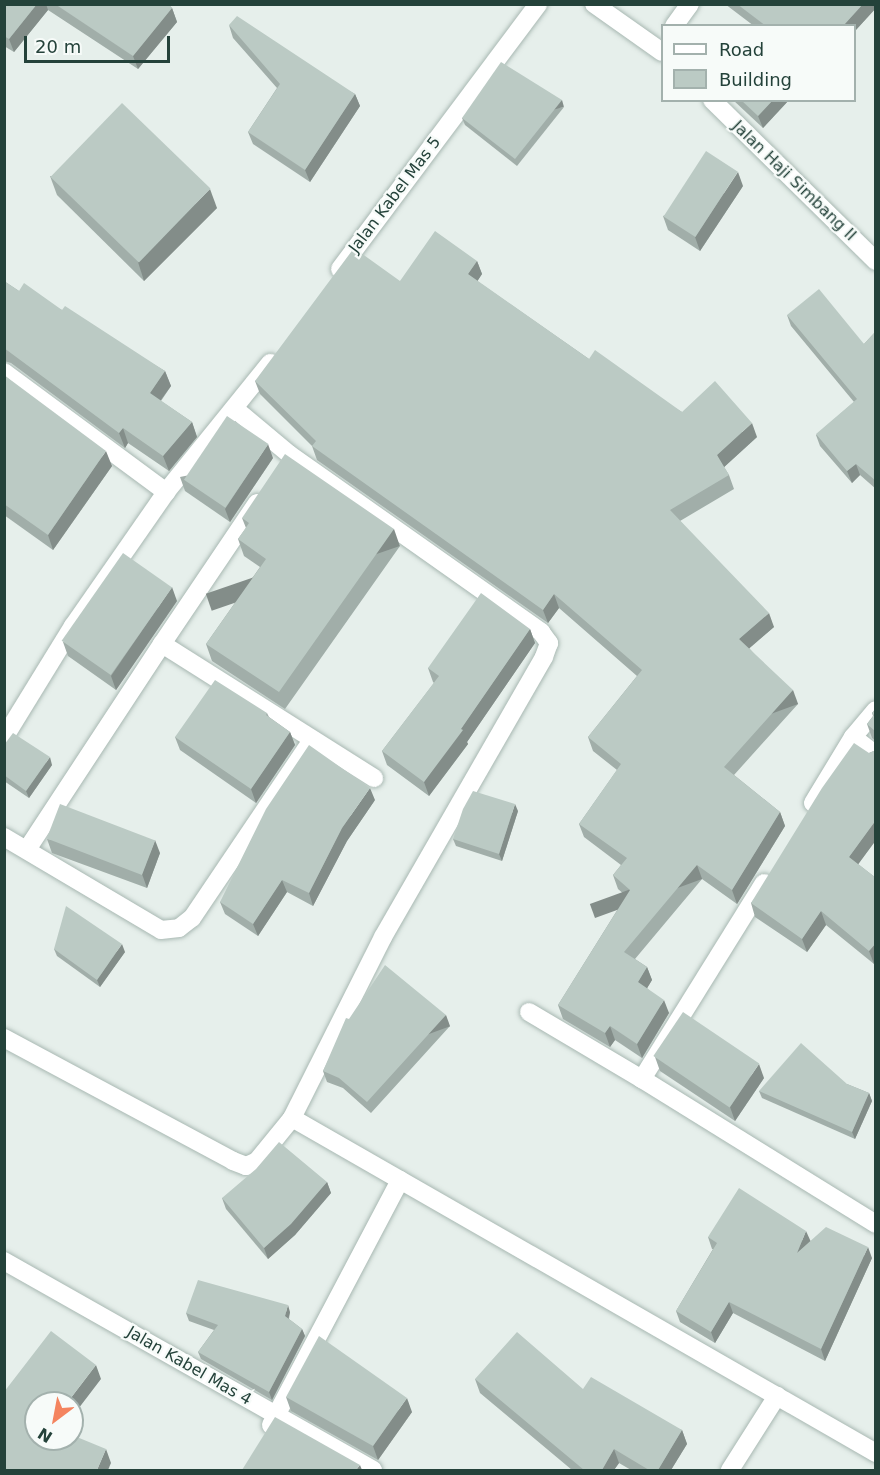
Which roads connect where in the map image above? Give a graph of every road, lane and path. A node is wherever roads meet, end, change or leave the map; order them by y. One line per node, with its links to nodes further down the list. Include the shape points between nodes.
1 (538, 4): 8 (street, Jalan Kabel Mas 5)
2 (594, 4): 5 (street)
3 (690, 4): 4 (street)
4 (675, 24)
5 (661, 47)
6 (714, 102): 7 (street, Jalan Haji Simbang II)
7 (876, 261)
8 (327, 285)
9 (278, 352): 11 (street)
10 (4, 372): 14 (street)
11 (235, 409): 12 (street); 14 (street)
12 (289, 454): 13 (street); 30 (street, via 541,632 549,643 383,937)
13 (277, 473)
14 (166, 492): 19 (street, via 73,626)
15 (264, 492): 16 (street)
16 (162, 644): 20 (street); 25 (street)
17 (876, 710): 18 (street)
18 (853, 737): 21 (street); 23 (street)
19 (4, 738)
20 (312, 740): 22 (street); 25 (street, via 192,918 179,928 160,930)
21 (876, 755)
22 (374, 778)
23 (804, 818)
24 (4, 837): 25 (street)
25 (28, 848)
26 (773, 868): 29 (street)
27 (529, 1012): 29 (street)
28 (4, 1038): 30 (street, via 246,1166 256,1161)
29 (642, 1079): 32 (street)
30 (292, 1118): 31 (street)
31 (400, 1179): 34 (street); 35 (street)
32 (876, 1224)
33 (4, 1261): 35 (street, Jalan Kabel Mas 4)
34 (777, 1396): 37 (street); 39 (street)
35 (276, 1416): 36 (street); 38 (street, Jalan Kabel Mas 4)
36 (260, 1443)
37 (876, 1453)
38 (374, 1470)
39 (730, 1470)

